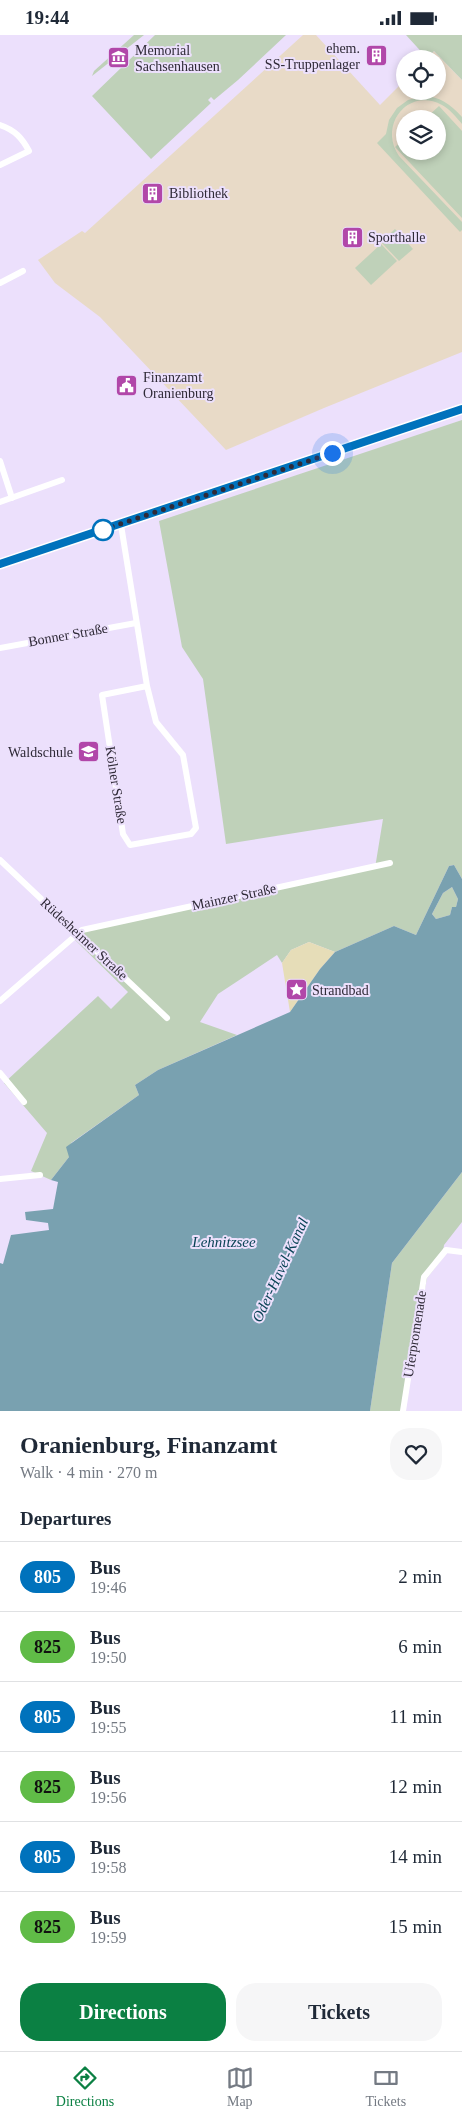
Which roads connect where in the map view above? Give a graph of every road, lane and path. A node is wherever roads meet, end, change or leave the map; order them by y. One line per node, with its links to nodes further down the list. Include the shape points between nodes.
1 (0, 125): 2 (street, via 22,137 29,151)
2 (0, 165)
3 (23, 271): 4 (street)
4 (0, 283)
5 (462, 409): 10 (main road)
6 (0, 461): 8 (street)
7 (62, 480): 8 (street)
8 (12, 498): 9 (street)
9 (0, 502)
10 (121, 525): 11 (main road); 12 (street, Kölner Straße)
11 (0, 564)
12 (136, 623): 13 (street, Bonner Straße); 14 (street, Kölner Straße)
13 (0, 648)
14 (147, 686): 14 (street, Kölner Straße, via 102,695 123,834 130,845 191,834 196,828 183,755 156,722)
15 (0, 860): 17 (street, Rüdesheimer Straße)
16 (390, 863): 17 (street, Mainzer Straße)
17 (78, 933): 18 (street); 19 (street, Rüdesheimer Straße)
18 (0, 1001)
19 (167, 1018)
20 (0, 1073): 21 (street)
21 (24, 1102)
22 (40, 1175): 23 (street)
23 (0, 1179)
24 (462, 1252): 25 (street, Uferpromenade, via 446,1250 424,1277)
25 (403, 1411)

